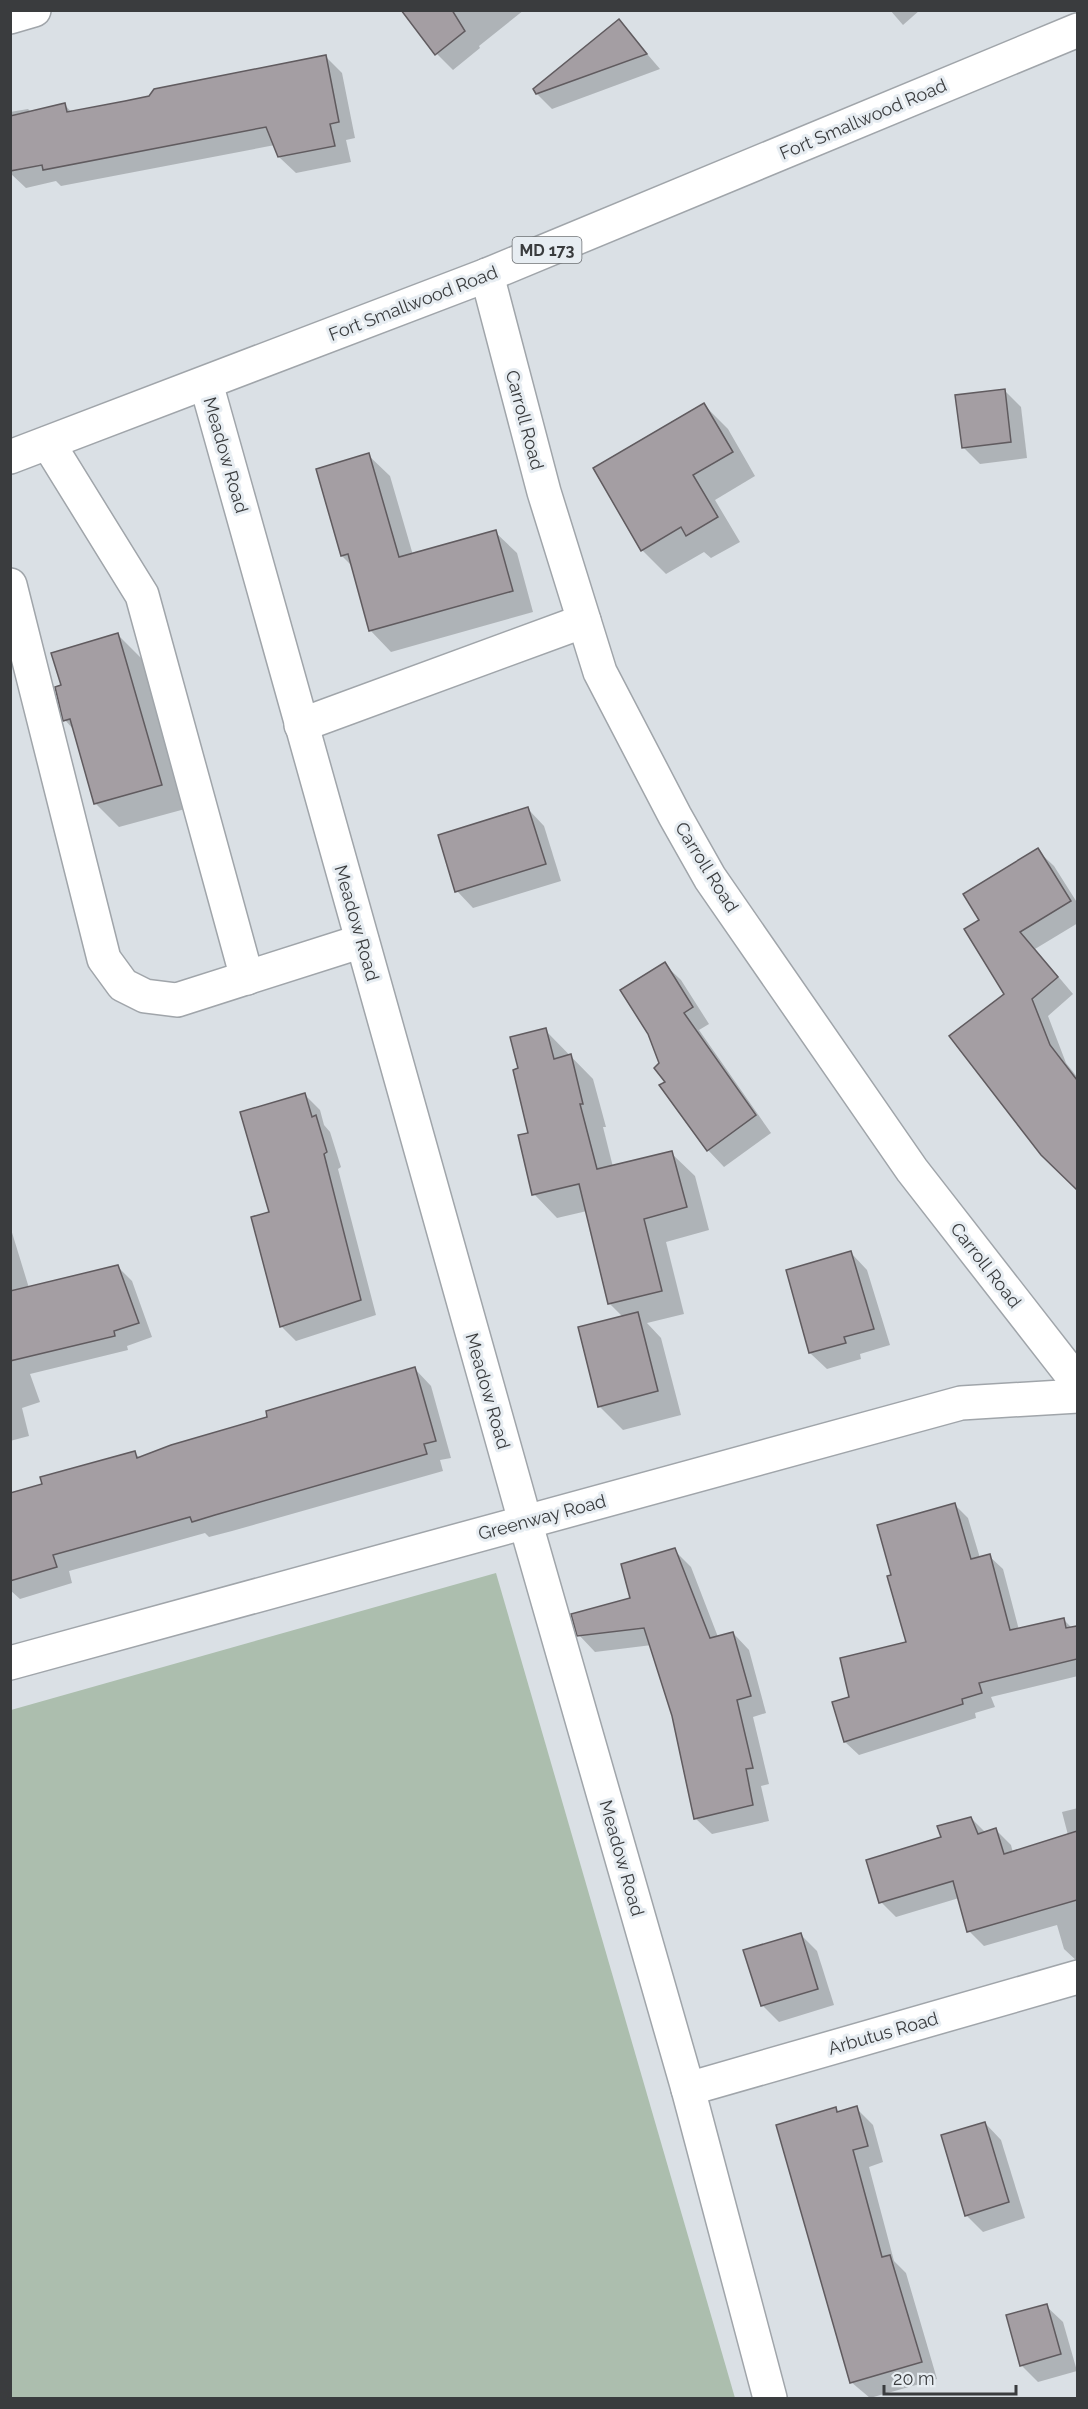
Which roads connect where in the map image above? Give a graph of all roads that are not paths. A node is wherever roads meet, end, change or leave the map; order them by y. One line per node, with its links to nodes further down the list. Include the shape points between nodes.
1 (34, 10): 2 (street)
2 (10, 17)
3 (1077, 30): 4 (street, Fort Smallwood Road / MD 173)
4 (487, 275): 5 (street, Fort Smallwood Road / MD 173); 9 (street, Carroll Road, via 544,492)
5 (206, 383): 6 (street, Fort Smallwood Road / MD 173); 10 (street, Meadow Road)
6 (48, 443): 7 (street, Fort Smallwood Road / MD 173); 12 (street, via 142,595)
7 (10, 457)
8 (10, 585): 12 (street, via 104,959 123,985 145,996 177,1000)
9 (584, 621): 10 (street); 13 (street, Carroll Road, via 600,672 710,878 912,1170)
10 (302, 724): 11 (street, Meadow Road)
11 (362, 941): 12 (street); 15 (street, Meadow Road)
12 (247, 978)
13 (1077, 1383)
14 (1077, 1396): 15 (street, Greenway Road, via 961,1404)
15 (525, 1521): 16 (street, Greenway Road); 18 (street, Meadow Road)
16 (10, 1663)
17 (1077, 1977): 18 (street, Arbutus Road)
18 (688, 2089): 19 (street, Meadow Road)
19 (770, 2398)

